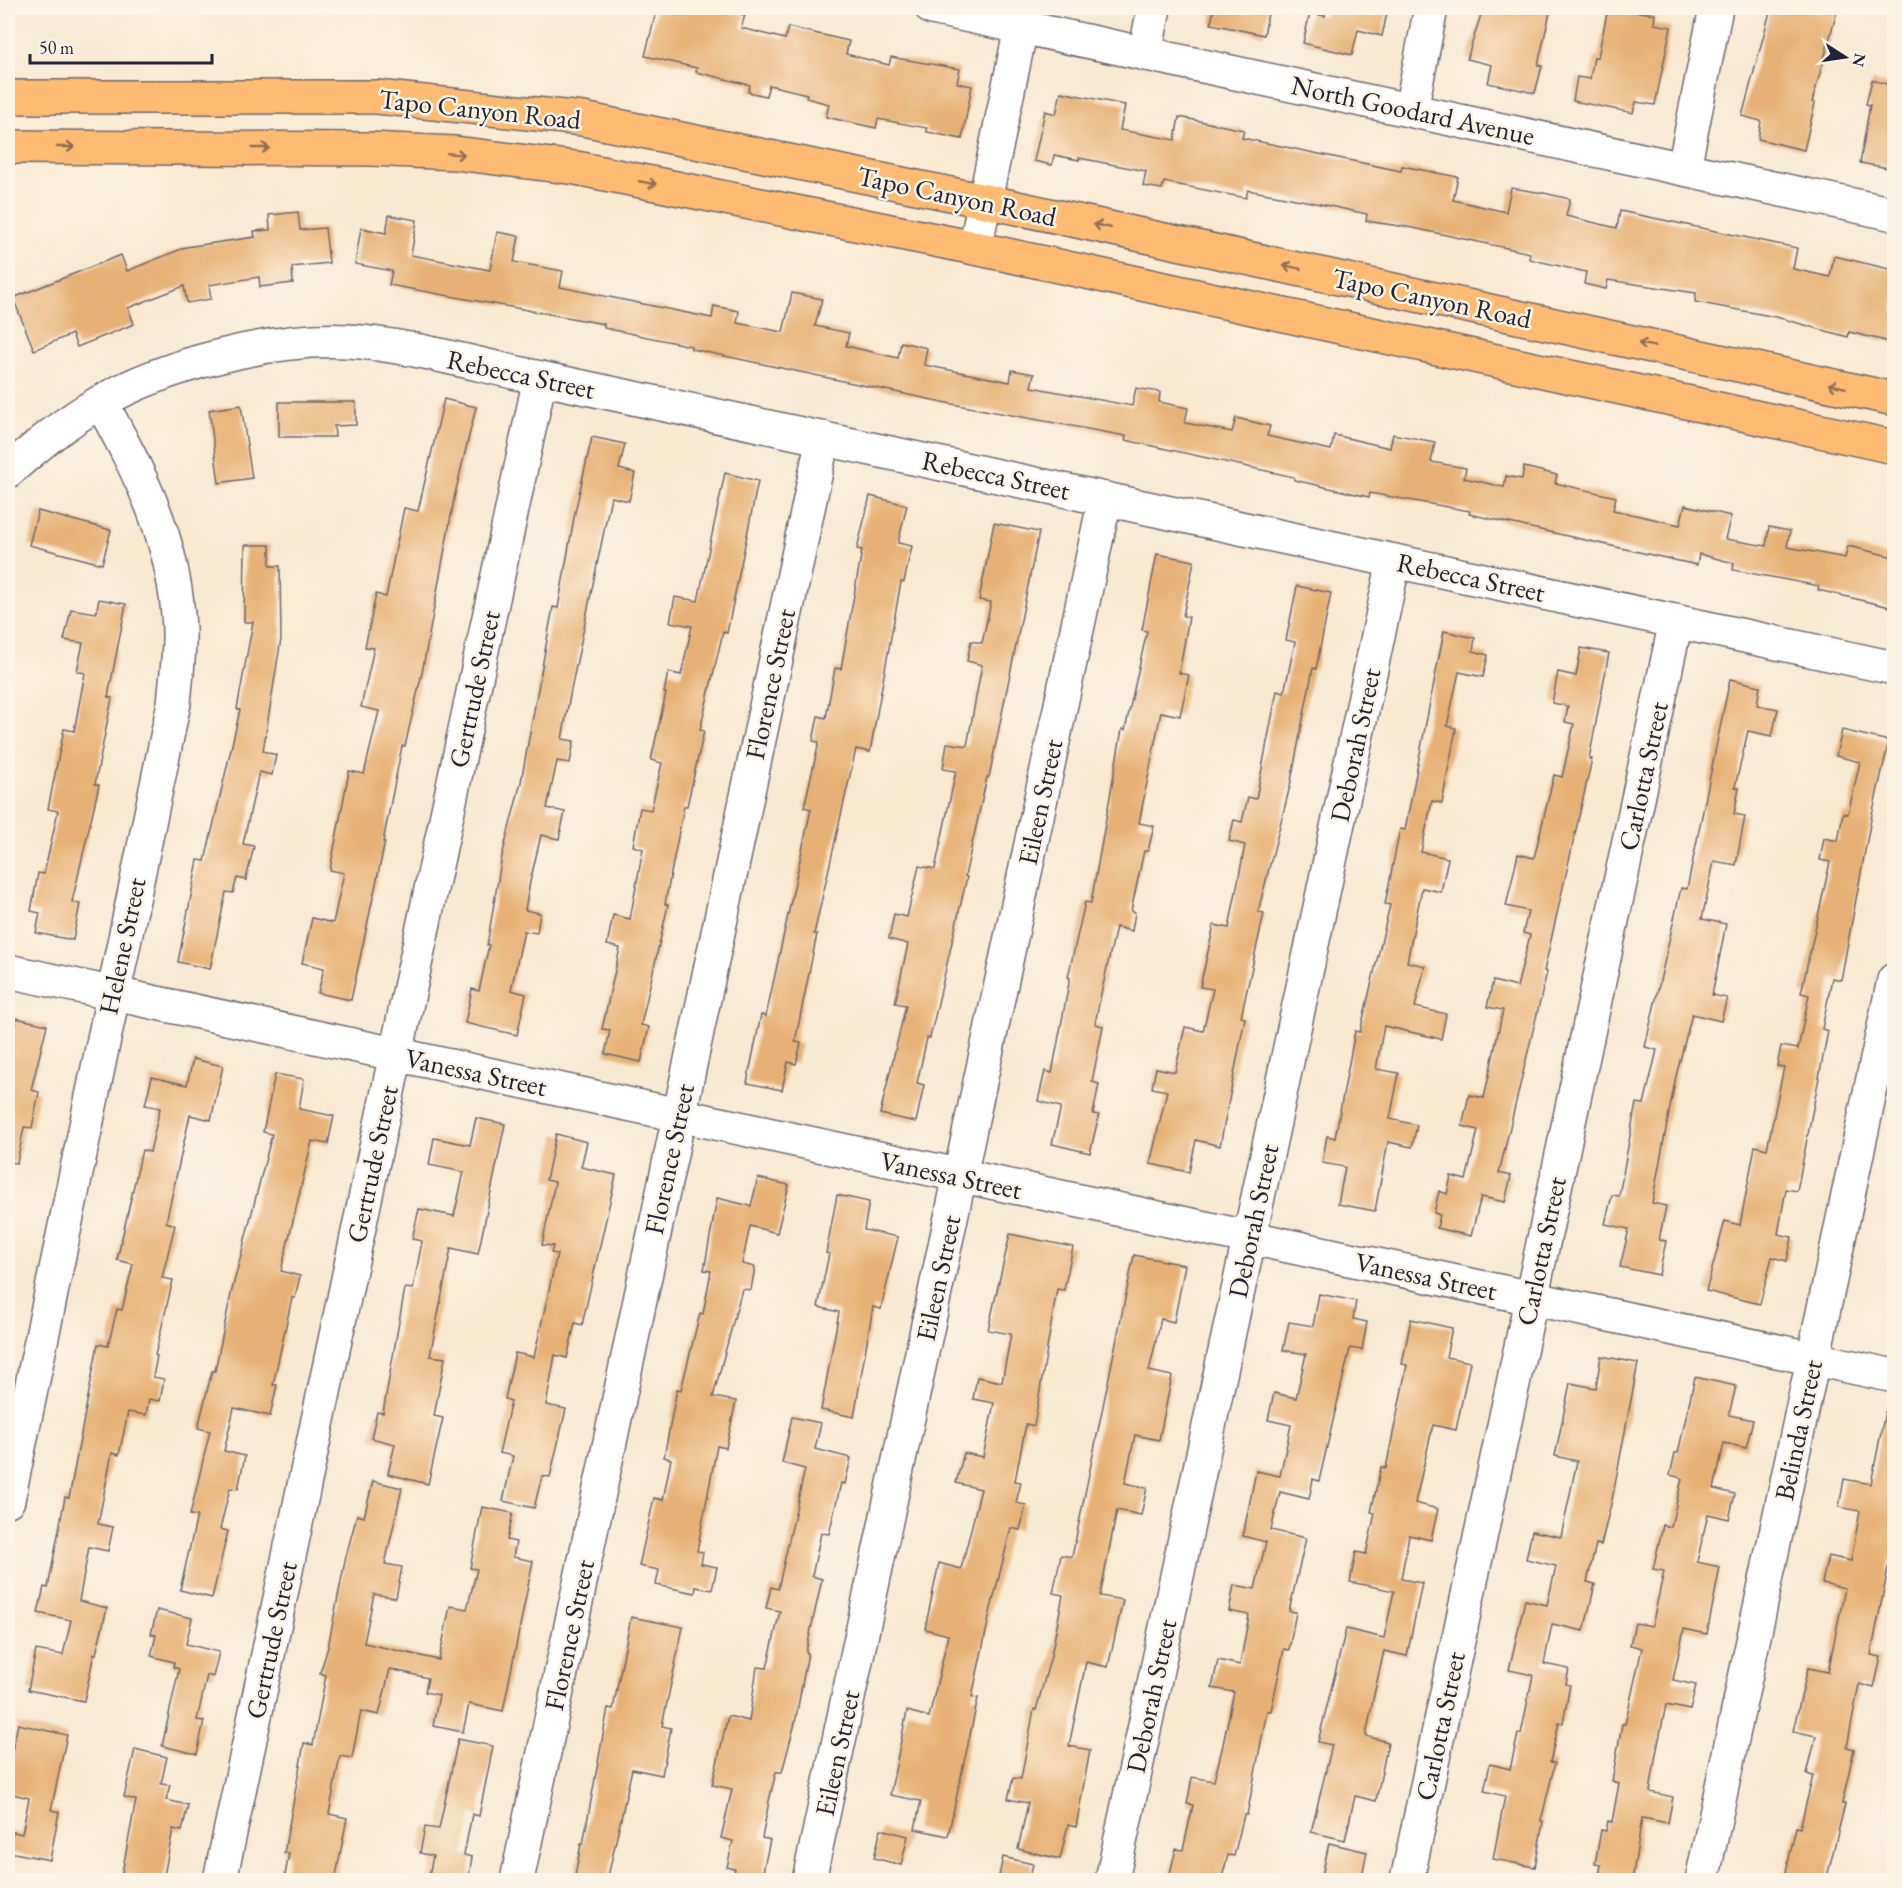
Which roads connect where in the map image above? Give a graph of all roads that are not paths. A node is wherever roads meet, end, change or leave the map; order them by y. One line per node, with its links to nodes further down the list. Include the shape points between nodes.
1 (932, 8): 5 (street, North Goodard Avenue)
2 (1154, 8): 6 (street)
3 (1431, 8): 8 (street)
4 (1716, 8): 10 (street)
5 (1021, 28): 6 (street, North Goodard Avenue); 11 (street)
6 (1145, 54): 8 (street, North Goodard Avenue)
7 (8, 97): 11 (main road, Tapo Canyon Road, via 377,97 459,104 583,119)
8 (1411, 110): 10 (street, North Goodard Avenue)
9 (8, 147): 13 (main road, Tapo Canyon Road, one-way to 13, via 455,153 576,168)
10 (1684, 168): 12 (street, North Goodard Avenue)
11 (985, 201): 13 (street); 15 (main road, Tapo Canyon Road, one-way to 11)
12 (1894, 214)
13 (975, 249): 18 (main road, Tapo Canyon Road)
14 (540, 378): 16 (street, Rebecca Street, via 385,345 304,341 256,348 191,366); 17 (street, Rebecca Street); 27 (street, Gertrude Street)
15 (1894, 399)
16 (100, 402): 19 (street, Rebecca Street, via 56,430); 26 (street, Helene Street, via 142,479 162,526 174,575 179,631 174,702)
17 (823, 438): 20 (street, Rebecca Street); 28 (street, Florence Street)
18 (1894, 447)
19 (8, 471)
20 (1105, 499): 21 (street, Rebecca Street); 29 (street, Eileen Street)
21 (1394, 561): 22 (street, Rebecca Street); 30 (street, Deborah Street)
22 (1676, 621): 23 (street, Rebecca Street); 31 (street, Carlotta Street)
23 (1894, 668)
24 (8, 971): 26 (street, Vanessa Street)
25 (1894, 980): 32 (street, Belinda Street)
26 (112, 994): 27 (street, Vanessa Street); 34 (street, Helene Street)
27 (396, 1055): 28 (street, Vanessa Street); 35 (street, Gertrude Street)
28 (678, 1116): 29 (street, Vanessa Street); 36 (street, Florence Street)
29 (959, 1177): 30 (street, Vanessa Street); 37 (street, Eileen Street)
30 (1249, 1239): 31 (street, Vanessa Street); 38 (street, Deborah Street)
31 (1531, 1299): 32 (street, Vanessa Street); 39 (street, Carlotta Street)
32 (1814, 1359): 33 (street, Vanessa Street); 40 (street, Belinda Street)
33 (1894, 1376)
34 (8, 1500)
35 (220, 1881)
36 (517, 1881)
37 (809, 1881)
38 (1112, 1881)
39 (1407, 1881)
40 (1702, 1881)

